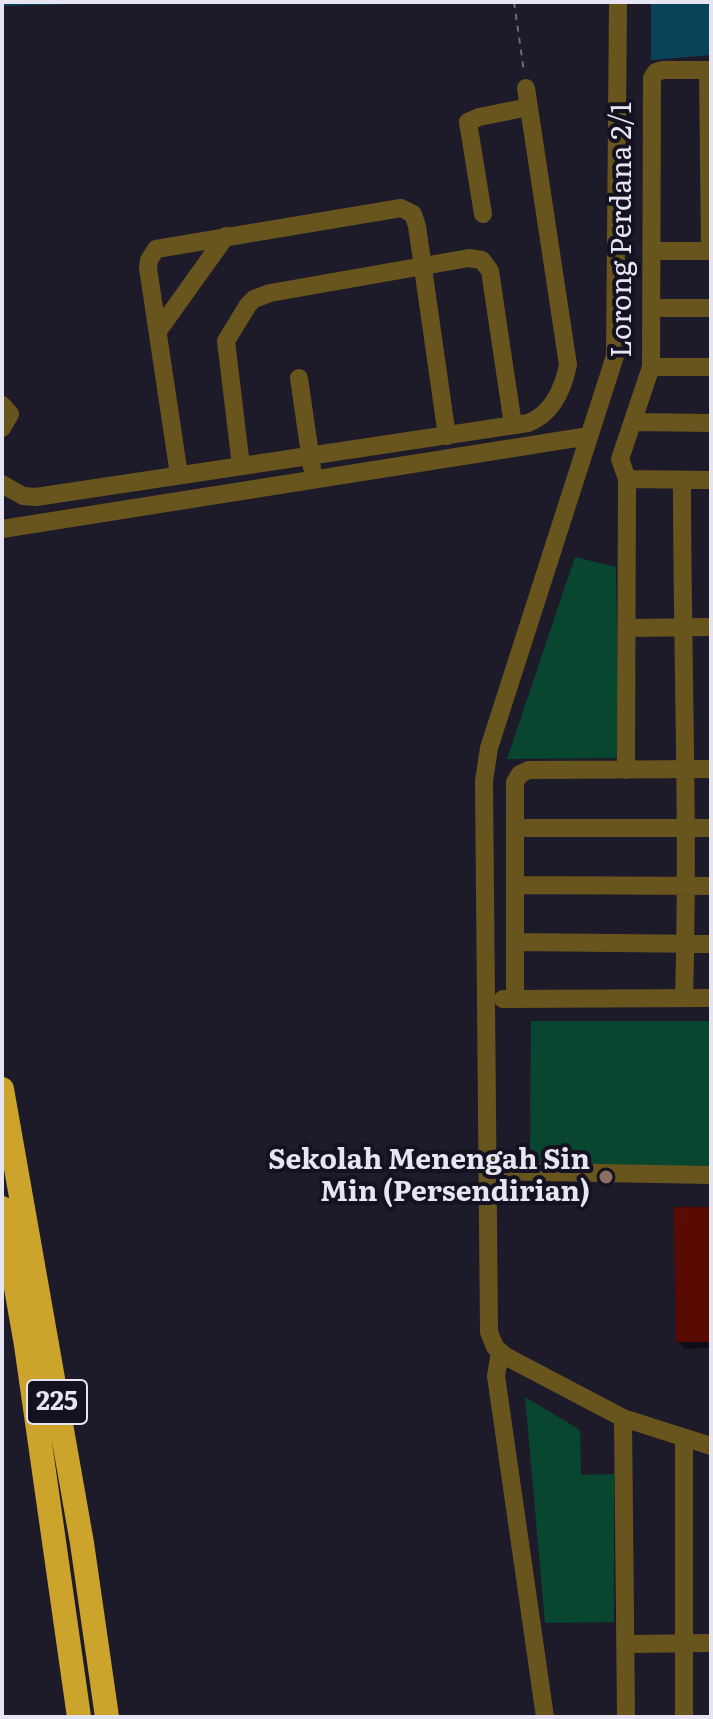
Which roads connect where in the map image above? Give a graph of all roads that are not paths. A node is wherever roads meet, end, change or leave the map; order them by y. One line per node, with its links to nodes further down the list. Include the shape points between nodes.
1 (618, 2): 20 (street, via 617,337)
2 (710, 70): 5 (street, Lorong Perdana 2/1, via 656,72 652,78); 6 (street)
3 (483, 214): 17 (street, via 468,122 527,97 568,365 549,410 540,419)
4 (226, 236): 7 (street, via 401,208 415,219); 10 (street); 10 (street, via 161,246 152,254 148,268)
5 (652, 251): 6 (street); 8 (street, Lorong Perdana 2/1)
6 (711, 251)
7 (423, 267): 17 (street, via 469,258 486,263); 19 (street); 22 (street, via 270,293 248,305 226,341)
8 (652, 308): 9 (street); 11 (street, Lorong Perdana 2/1)
9 (711, 308)
10 (158, 331): 23 (street)
11 (651, 367): 12 (street); 15 (street, Lorong Perdana 2/1)
12 (711, 367)
13 (299, 378): 21 (street)
14 (2, 405): 18 (street, via 10,414)
15 (633, 422): 16 (street); 25 (street, Lorong Perdana 2/1, via 620,459)
16 (711, 423)
17 (513, 425): 19 (street)
18 (2, 428)
19 (447, 436): 21 (street)
20 (589, 436): 24 (street); 47 (street, via 486,763)
21 (310, 456): 22 (street); 24 (street)
22 (241, 466): 23 (street)
23 (179, 475): 28 (street, via 36,497)
24 (314, 478): 29 (street)
25 (627, 479): 26 (street); 32 (street, Lorong Perdana 2/1)
26 (682, 480): 27 (street); 30 (street)
27 (711, 480)
28 (2, 484)
29 (2, 529)
30 (682, 627): 31 (street); 32 (street); 33 (street)
31 (711, 627)
32 (627, 628): 35 (street, Lorong Perdana 2/1)
33 (685, 769): 34 (street); 35 (street); 37 (street)
34 (711, 769)
35 (626, 770): 36 (street, via 520,774 515,782)
36 (515, 828): 37 (street); 39 (street)
37 (686, 828): 38 (street); 40 (street)
38 (711, 828)
39 (515, 885): 40 (street); 42 (street)
40 (686, 886): 41 (street); 43 (street)
41 (711, 886)
42 (515, 942): 43 (street); 48 (street)
43 (686, 944): 44 (street); 45 (street)
44 (711, 944)
45 (684, 998): 46 (street); 48 (street)
46 (711, 998)
47 (488, 999): 48 (street); 50 (street)
48 (515, 999)
49 (2, 1089): 61 (highway, 225, via 82,1543)
50 (489, 1171): 51 (street); 53 (street, via 489,1332)
51 (711, 1175)
52 (2, 1208): 60 (highway, 225)
53 (500, 1352): 54 (street); 62 (street, via 496,1376)
54 (623, 1418): 55 (street); 59 (street)
55 (684, 1438): 56 (street); 57 (street)
56 (711, 1446)
57 (683, 1643): 58 (street); 59 (street); 64 (street)
58 (711, 1643)
59 (627, 1644): 63 (street)
60 (79, 1717)
61 (107, 1717)
62 (545, 1717)
63 (626, 1717)
64 (684, 1717)

